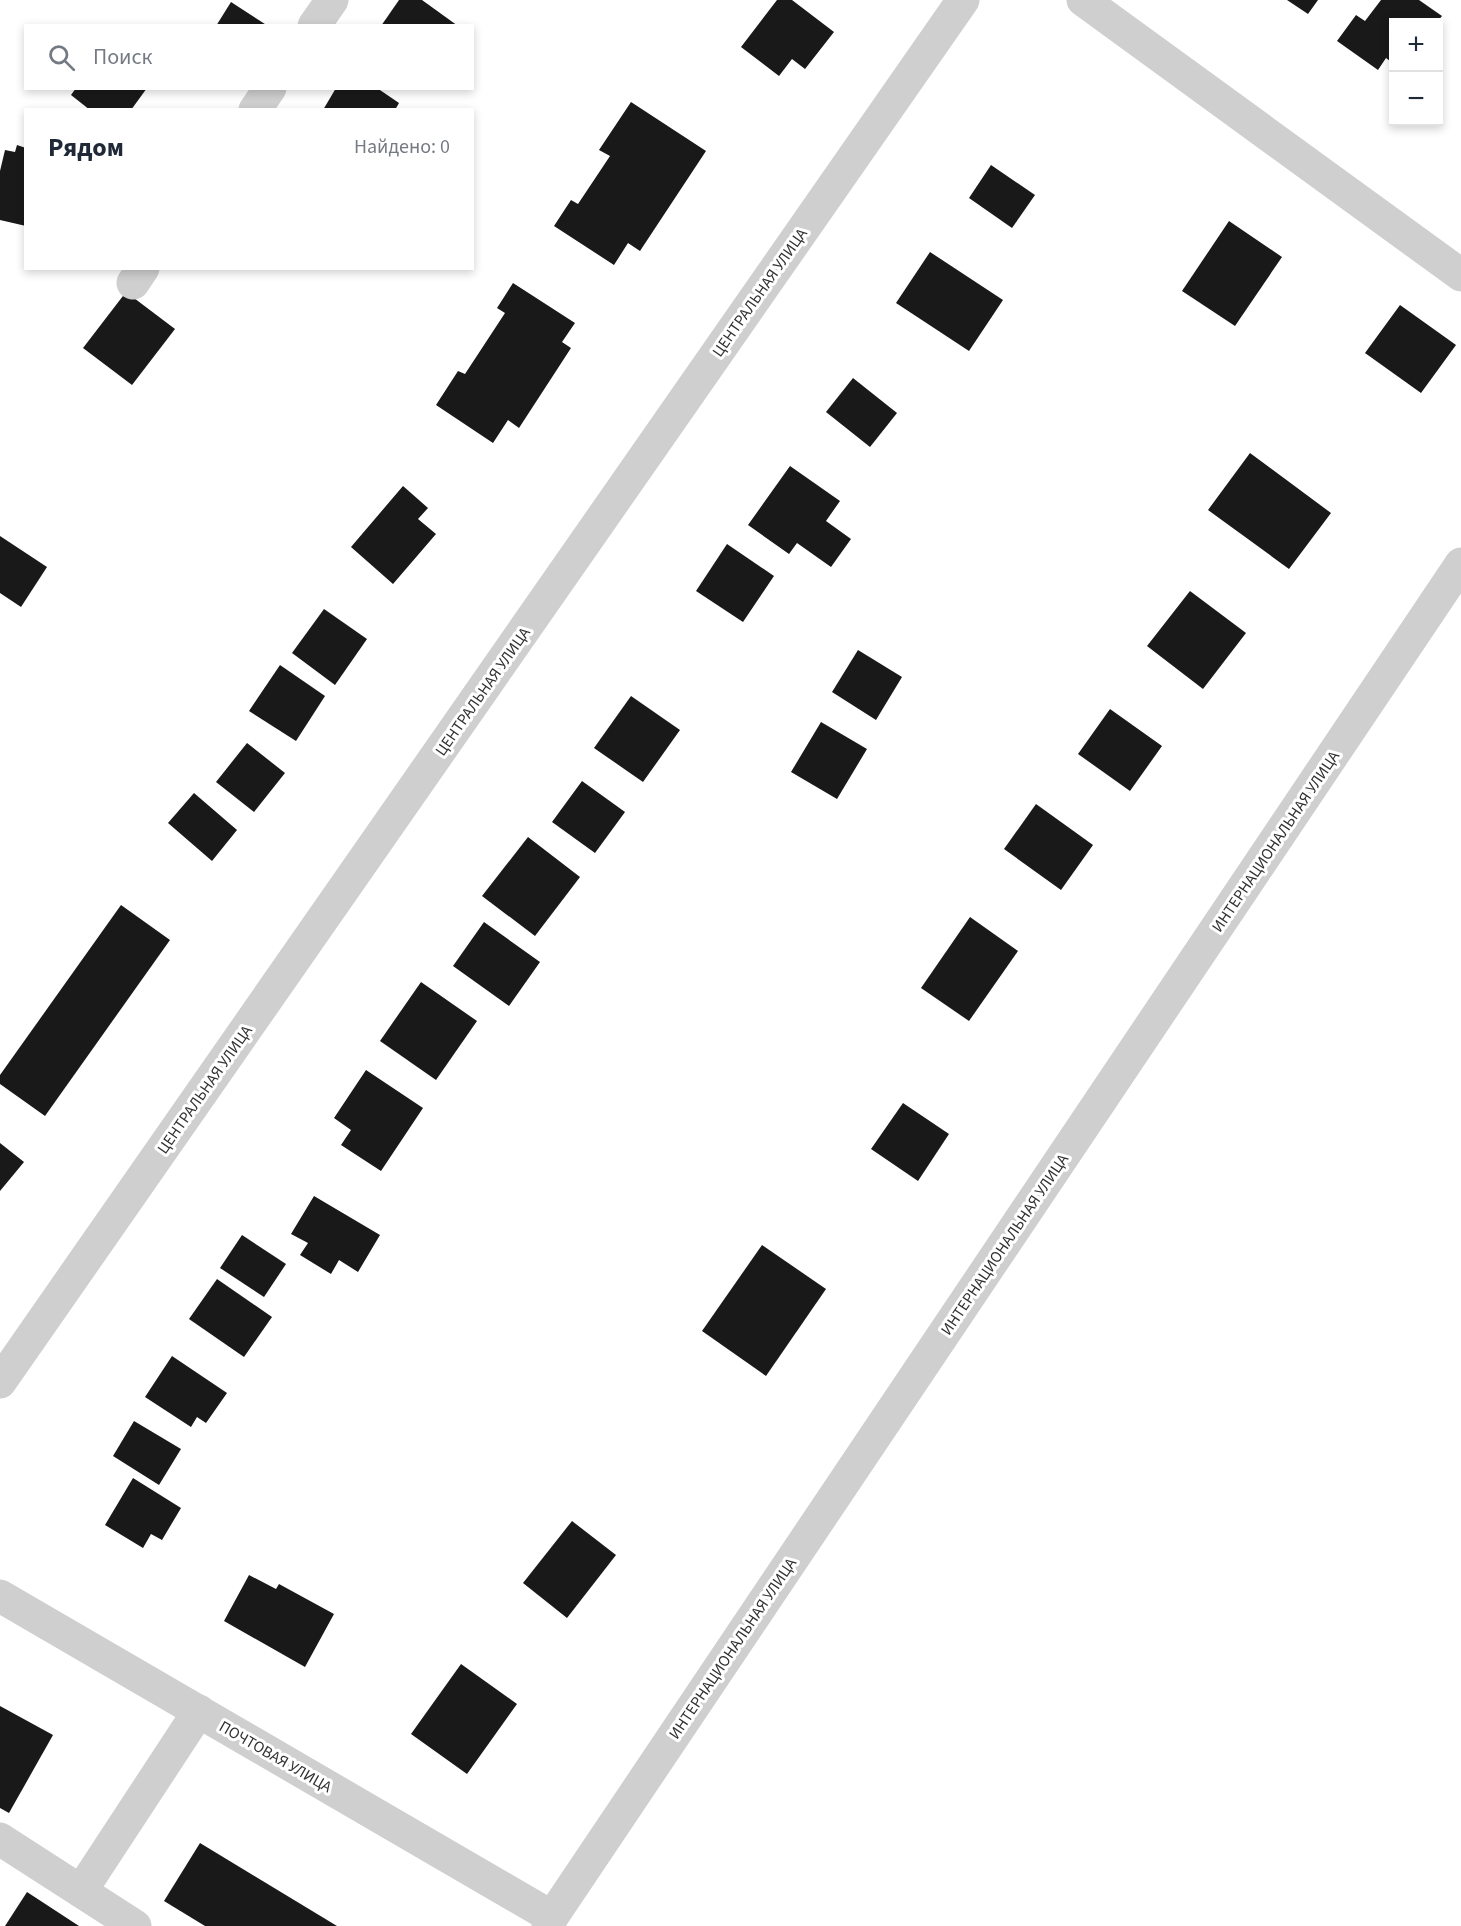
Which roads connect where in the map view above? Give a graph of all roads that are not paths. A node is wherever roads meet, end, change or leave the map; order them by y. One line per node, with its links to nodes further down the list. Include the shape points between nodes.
1 (332, 0): 4 (street)
2 (963, 0): 9 (street, ЦЕНТРАЛЬНАЯ УЛИЦА)
3 (1083, 0): 7 (street)
4 (315, 24)
5 (269, 90): 6 (street)
6 (256, 108)
7 (1461, 275)
8 (1461, 564): 14 (street, ИНТЕРНАЦИОНАЛЬНАЯ УЛИЦА)
9 (0, 1382)
10 (0, 1596): 11 (street, ПОЧТОВАЯ УЛИЦА)
11 (199, 1712): 13 (street); 14 (street, ПОЧТОВАЯ УЛИЦА)
12 (0, 1839): 13 (street)
13 (81, 1891): 15 (street)
14 (550, 1921)
15 (135, 1926)

